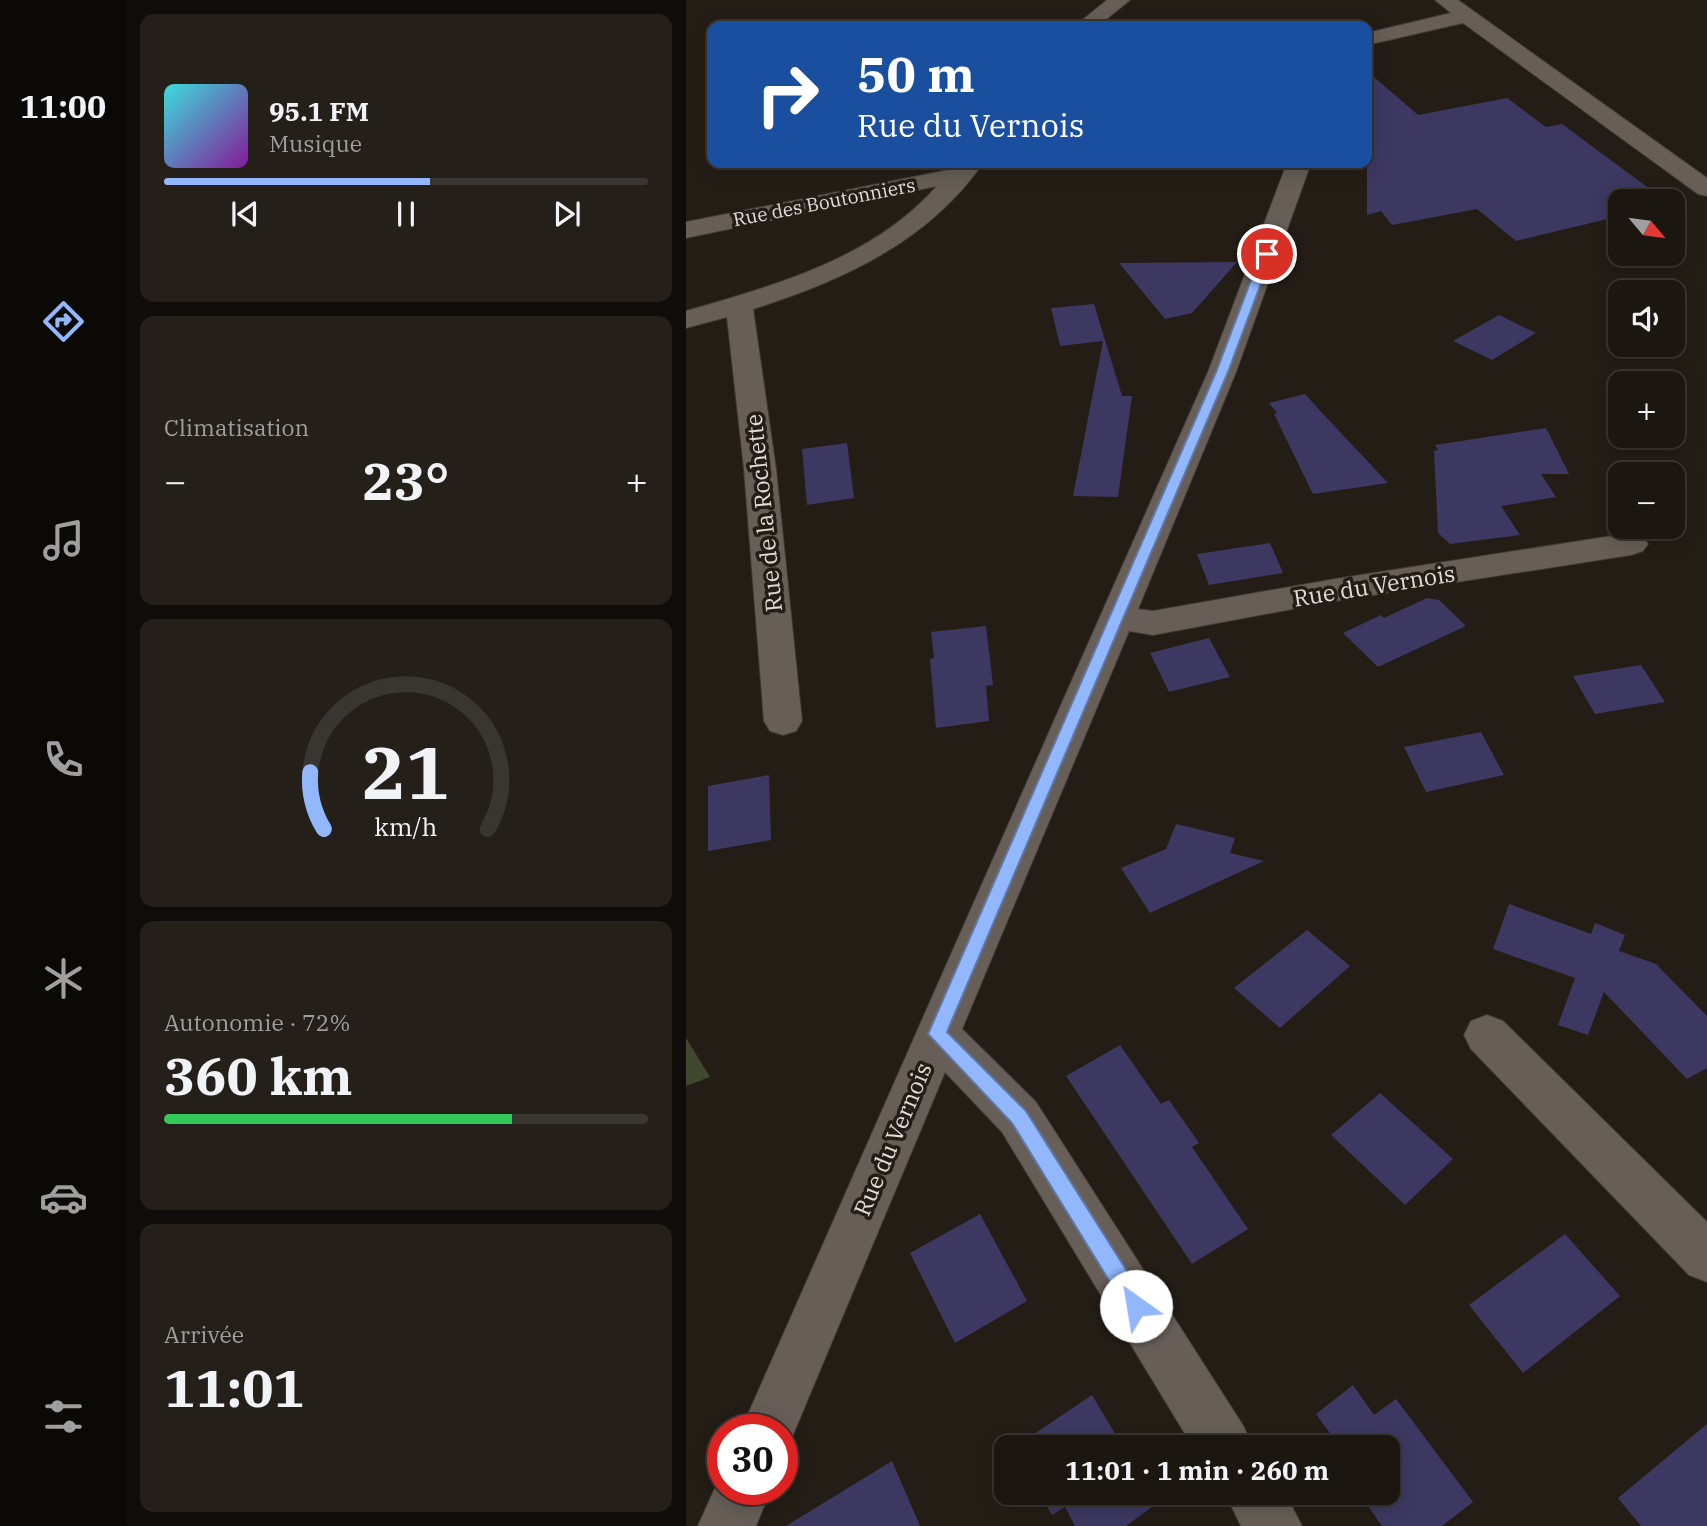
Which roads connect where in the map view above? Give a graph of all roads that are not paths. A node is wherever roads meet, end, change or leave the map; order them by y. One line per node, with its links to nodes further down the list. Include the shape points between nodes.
1 (1119, 0): 4 (street)
2 (1445, 0): 3 (street)
3 (1466, 16): 5 (street); 8 (street)
4 (1092, 21)
5 (1372, 38)
6 (1297, 168): 13 (street, Rue du Vernois, via 1222,372)
7 (967, 169): 9 (street, Rue des Boutonniers); 10 (street, Rue des Boutonniers, via 911,227 861,259)
8 (1707, 189)
9 (686, 230)
10 (739, 305): 11 (street, Rue des Boutonniers); 14 (street, Rue de la Rochette, via 760,469)
11 (686, 320)
12 (1632, 544): 13 (street, Rue du Vernois, via 1153,623)
13 (1116, 617): 15 (street, Rue du Vernois)
14 (783, 721)
15 (937, 1034): 18 (street, Rue du Vernois); 19 (street, via 1019,1117)
16 (1487, 1035): 17 (street)
17 (1707, 1257)
18 (775, 1414)
19 (1217, 1435)
20 (736, 1505): 22 (street)
21 (1260, 1505): 23 (street)
22 (727, 1526)
23 (1273, 1526)

